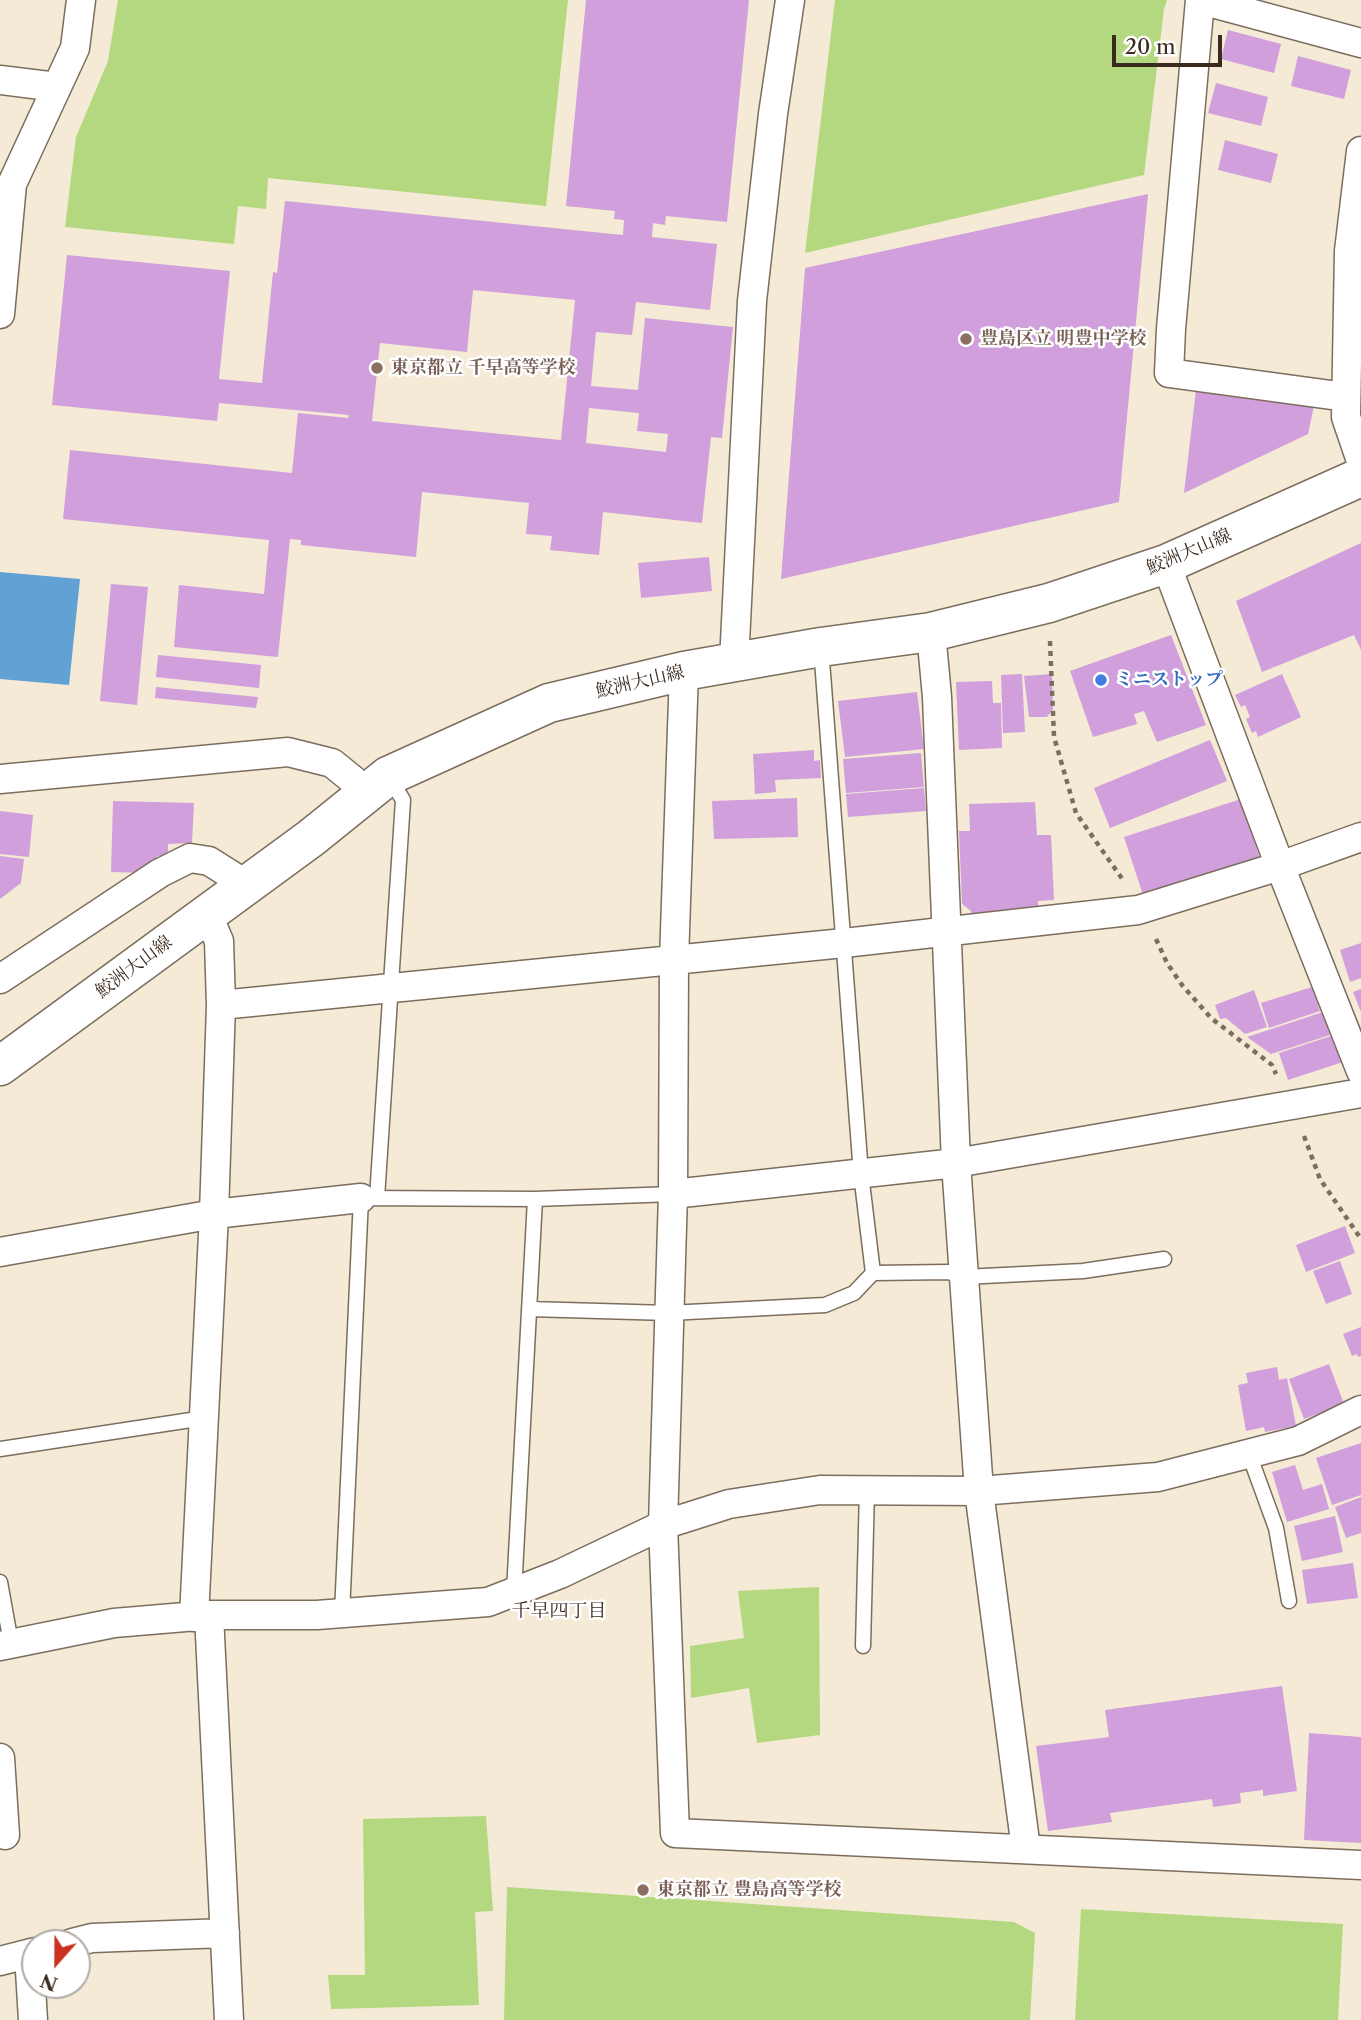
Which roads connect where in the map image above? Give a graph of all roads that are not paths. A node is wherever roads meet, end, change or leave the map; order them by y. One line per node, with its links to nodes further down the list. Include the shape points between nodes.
1 (81, 0): 6 (street, via 75,48)
2 (790, 0): 15 (street, via 772,114 752,301)
3 (1200, 0): 4 (street); 9 (street, via 1170,373)
4 (1361, 43)
5 (0, 80): 6 (street)
6 (57, 87): 8 (street, via 12,184)
7 (1361, 151): 9 (street, via 1349,251)
8 (0, 314)
9 (1346, 397): 10 (street, via 1346,417)
10 (1361, 461)
11 (1361, 477): 12 (main road, 鮫洲大山線)
12 (1166, 564): 13 (main road, 鮫洲大山線, via 1049,603); 20 (street)
13 (931, 632): 14 (main road, 鮫洲大山線); 23 (street)
14 (821, 647): 15 (main road, 鮫洲大山線); 24 (lane)
15 (734, 662): 16 (main road, 鮫洲大山線)
16 (684, 671): 18 (main road, 鮫洲大山線, via 549,703); 25 (street)
17 (0, 779): 18 (street, via 288,752 332,763 353,780)
18 (377, 785): 21 (main road, 鮫洲大山線); 27 (lane, via 403,800)
19 (1361, 837): 20 (street)
20 (1280, 866): 23 (street, via 1143,909); 30 (street)
21 (247, 885): 22 (main road, 鮫洲大山線); 26 (street, via 209,861 190,858)
22 (207, 913): 28 (street, via 219,941); 29 (main road, 鮫洲大山線)
23 (947, 932): 24 (street); 32 (street)
24 (844, 943): 25 (street); 33 (lane)
25 (674, 960): 27 (street); 34 (street)
26 (0, 979)
27 (389, 988): 28 (street); 35 (lane)
28 (221, 1005): 37 (street)
29 (0, 1066)
30 (1361, 1071)
31 (1361, 1093): 32 (street)
32 (956, 1163): 33 (street); 41 (street)
33 (861, 1174): 34 (street); 40 (lane)
34 (674, 1194): 36 (lane); 43 (street)
35 (369, 1198): 36 (lane); 37 (street); 54 (lane)
36 (535, 1199): 42 (lane)
37 (214, 1214): 38 (street); 45 (street)
38 (0, 1252)
39 (1164, 1259): 41 (lane, via 1083,1271)
40 (873, 1273): 41 (lane, via 949,1272); 43 (lane, via 854,1293 825,1305)
41 (964, 1277): 49 (street)
42 (528, 1309): 43 (lane); 52 (lane)
43 (670, 1313): 50 (street)
44 (1361, 1410): 47 (street, via 1298,1441)
45 (204, 1418): 46 (lane); 55 (street)
46 (0, 1449)
47 (1249, 1454): 49 (street, via 1158,1477); 53 (lane, via 1276,1528)
48 (867, 1490): 49 (street); 50 (street, via 820,1489 729,1504); 57 (lane)
49 (979, 1491): 60 (street)
50 (663, 1525): 52 (street); 60 (street, via 675,1833)
51 (0, 1582): 56 (lane)
52 (514, 1592): 54 (street, via 488,1602)
53 (1289, 1601)
54 (342, 1613): 55 (street)
55 (202, 1616): 56 (street, via 114,1623); 62 (street)
56 (6, 1644)
57 (863, 1646)
58 (0, 1758): 59 (street)
59 (5, 1835)
60 (1026, 1849): 61 (street)
61 (1361, 1865)
62 (225, 1933): 63 (street); 68 (street)
63 (91, 1938)
64 (21, 1956): 65 (street)
65 (0, 1961)
66 (33, 1999): 67 (street)
67 (33, 2020)
68 (229, 2020)

